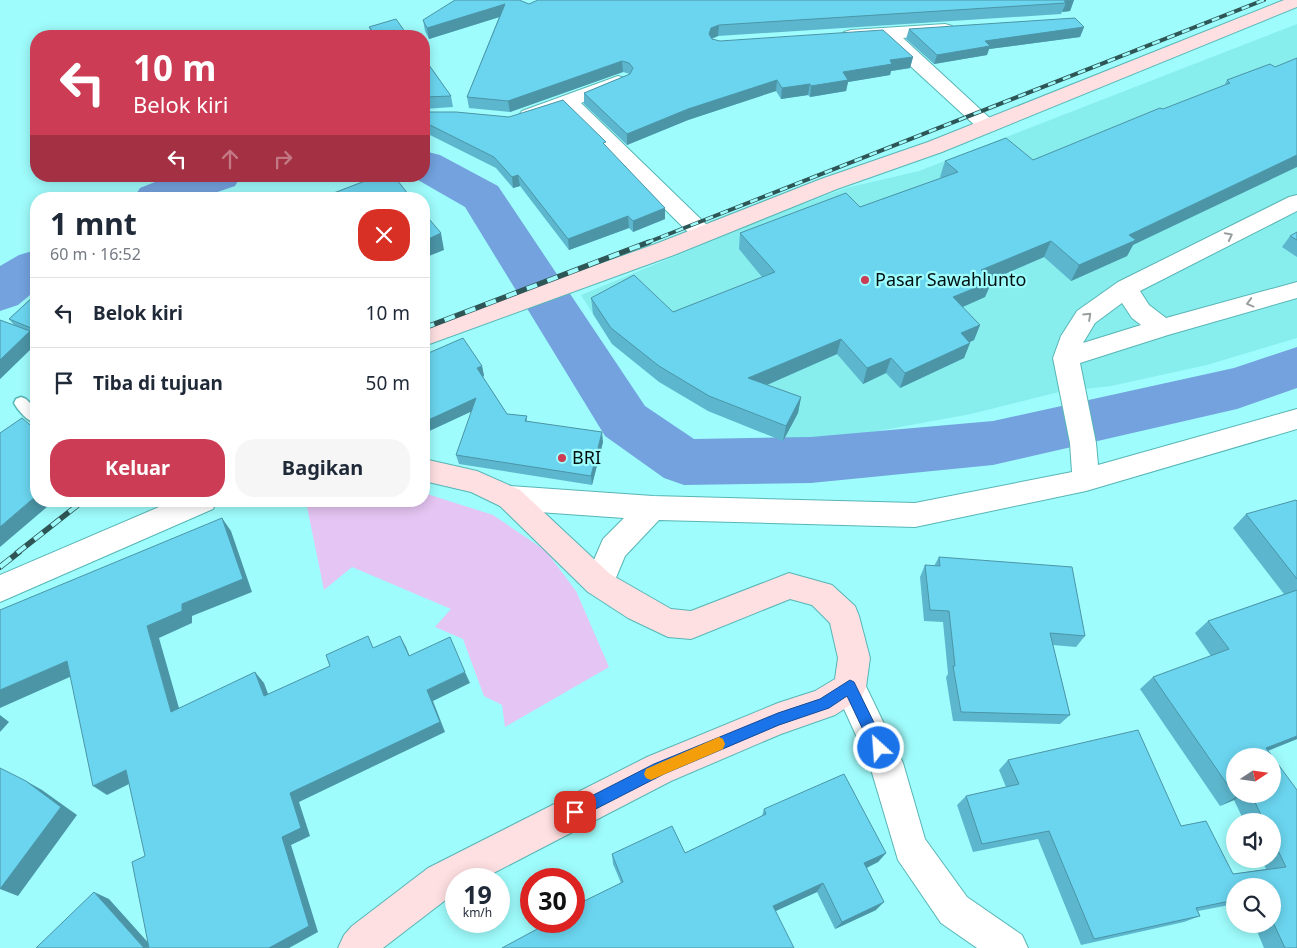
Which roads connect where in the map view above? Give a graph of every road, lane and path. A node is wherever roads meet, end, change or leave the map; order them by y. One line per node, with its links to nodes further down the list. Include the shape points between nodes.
1 (1297, 1): 8 (main road)
2 (964, 28): 3 (street)
3 (887, 34): 4 (street); 8 (street)
4 (838, 37)
5 (622, 80): 6 (street)
6 (568, 102): 7 (street); 10 (street)
7 (511, 120)
8 (987, 126): 10 (main road)
9 (1297, 202): 11 (street, one-way to 9)
10 (703, 234): 14 (main road)
11 (1126, 288): 13 (street, via 1134,305 1148,320); 15 (street, one-way to 11, via 1073,336 1086,317)
12 (1297, 290): 13 (street, one-way to 13)
13 (1164, 327): 15 (street)
14 (430, 335)
15 (1067, 365): 20 (street, via 1083,443)
16 (21, 403): 17 (lane)
17 (30, 412)
18 (1297, 418): 20 (street)
19 (430, 471): 21 (main road, via 477,482)
20 (1086, 480): 23 (street, via 915,515)
21 (510, 498): 23 (street); 24 (main road)
22 (189, 507): 25 (street)
23 (653, 508): 24 (street, via 613,548)
24 (600, 582): 26 (main road, via 639,608 668,622 692,625 789,586 820,594 844,616 854,658)
25 (0, 589)
26 (850, 687): 27 (main road, via 824,704 778,719 659,769 442,881); 28 (street, via 886,763 910,848 954,910)
27 (357, 948)
28 (1009, 948)

